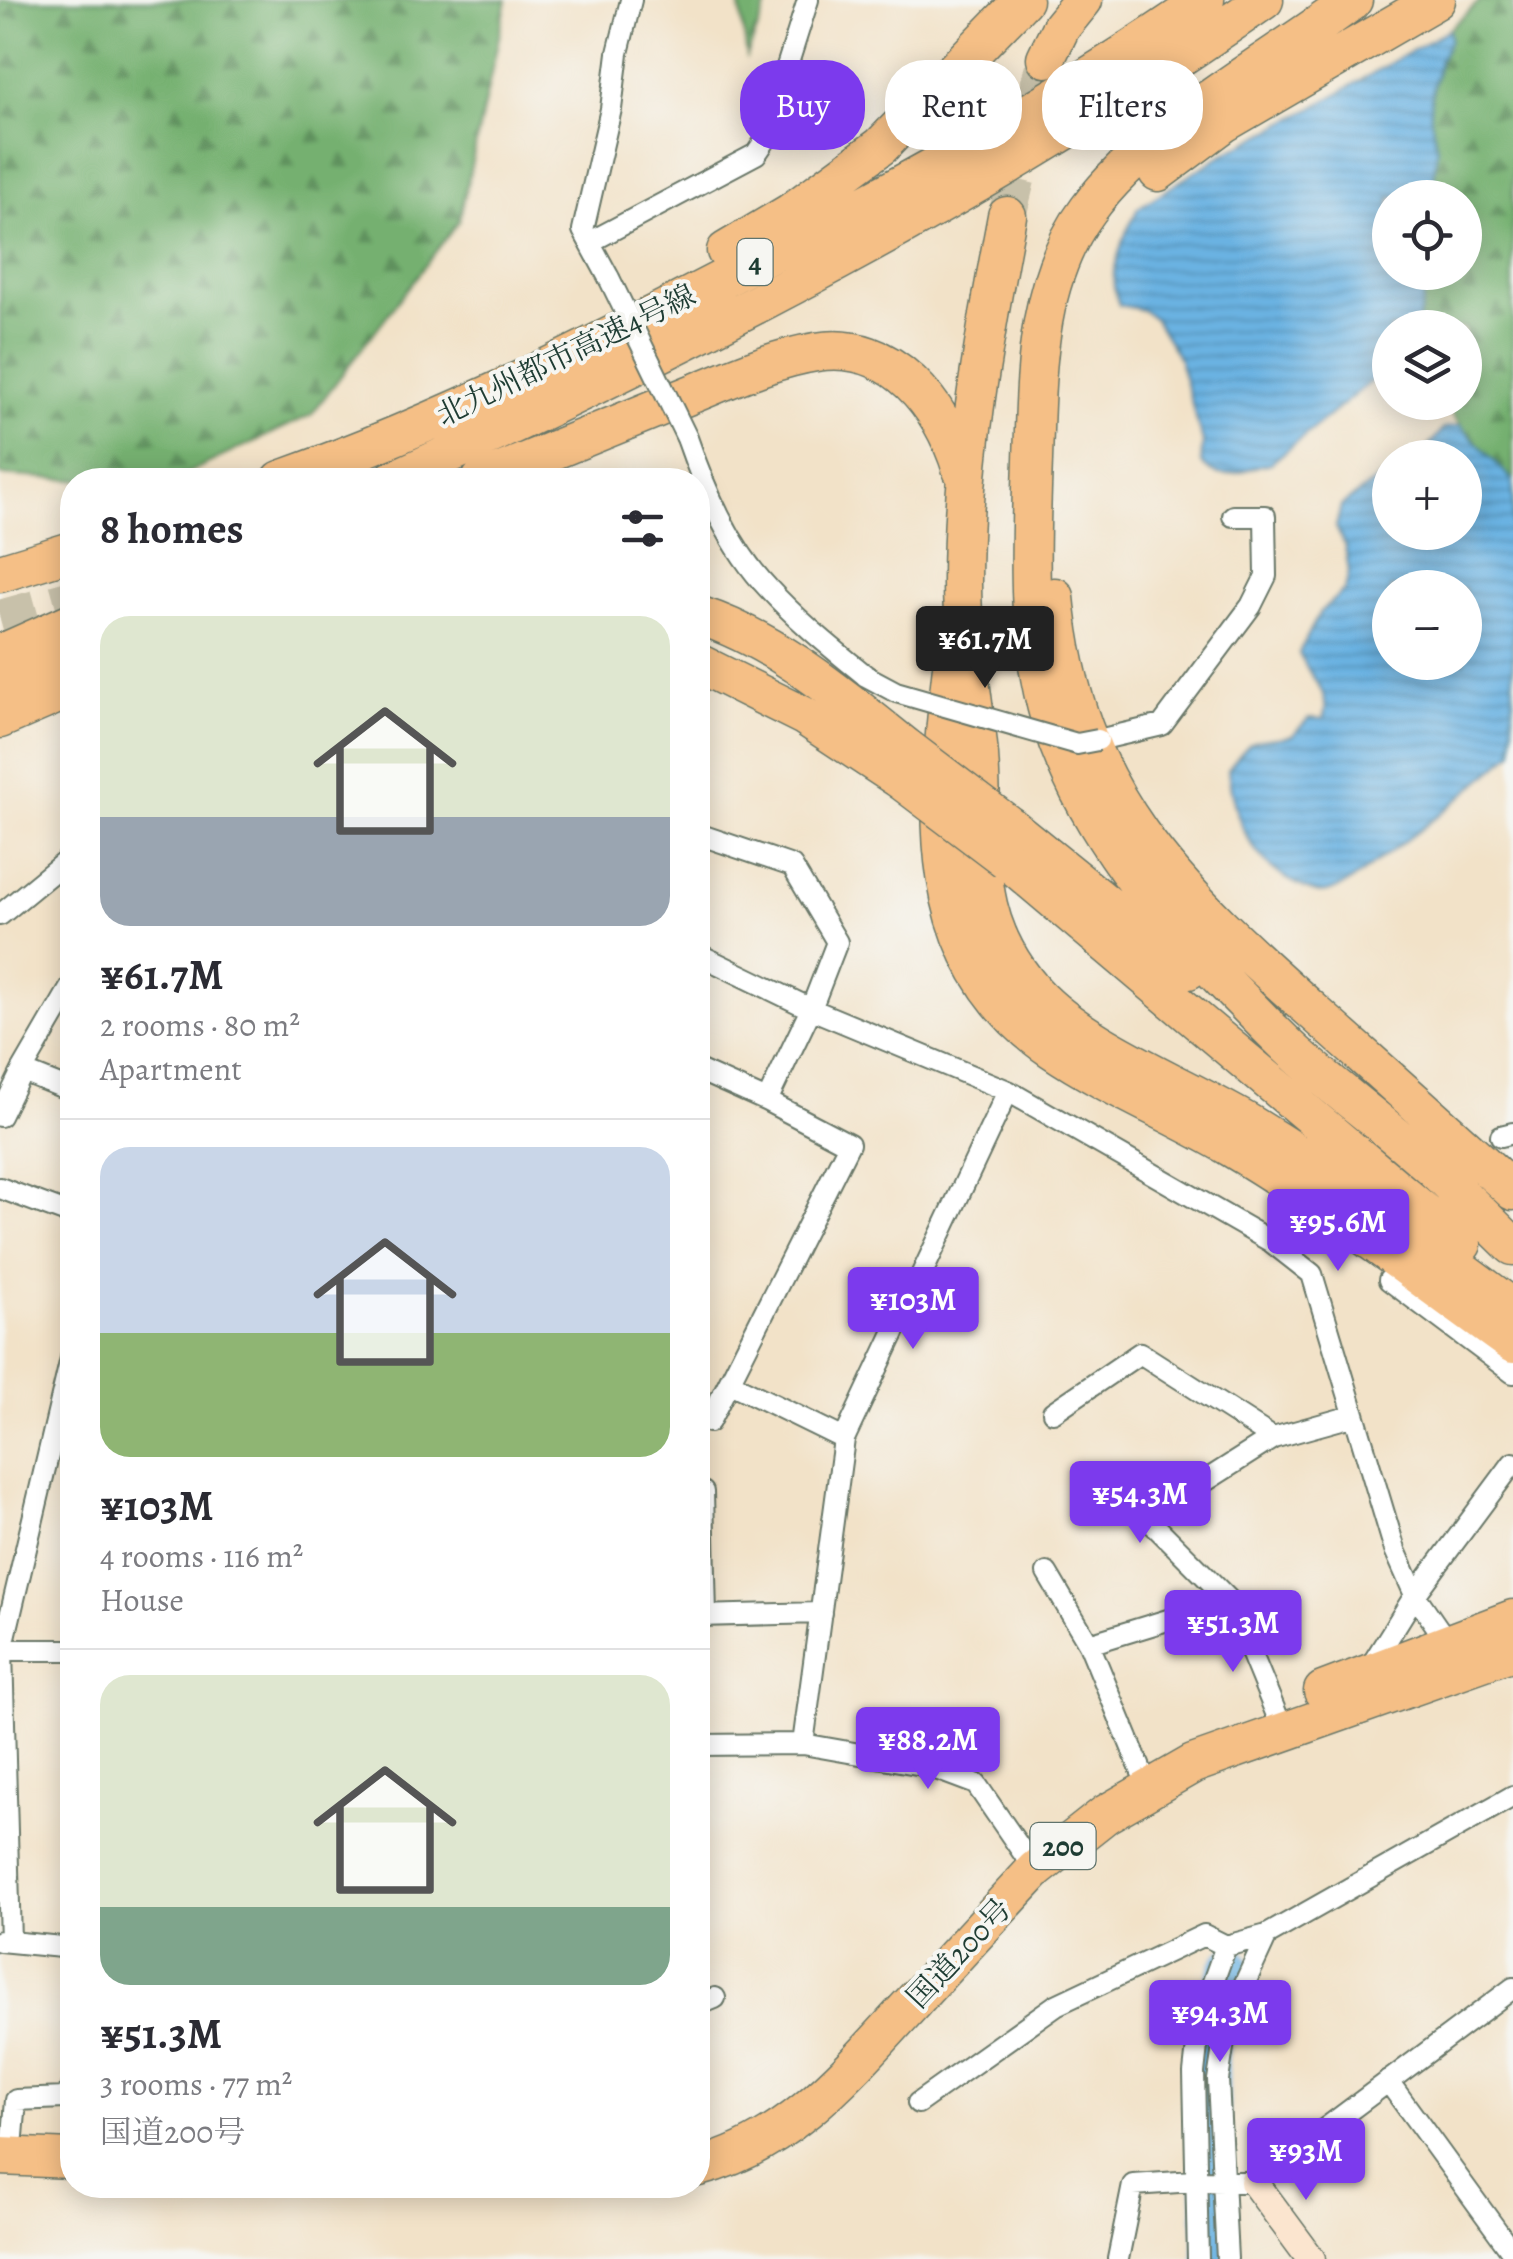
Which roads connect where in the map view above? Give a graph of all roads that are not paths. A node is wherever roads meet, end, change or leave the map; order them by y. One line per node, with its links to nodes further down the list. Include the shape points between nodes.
1 (631, 0): 11 (street, via 583,230)
2 (808, 0): 11 (street, via 768,135 756,154)
3 (1023, 0): 13 (highway, via 881,146 836,181)
4 (1083, 0): 9 (highway)
5 (1205, 0): 13 (highway, 北九州都市高速4号線 / 4, via 917,175 672,306)
6 (1264, 0): 15 (highway, 北九州都市高速4号線 / 4, via 1056,138 833,266)
7 (1353, 0): 12 (highway, via 1182,120 1121,172 1086,213)
8 (1436, 0): 23 (highway, via 1224,123 1144,184 1092,248 1066,333)
9 (1046, 58)
10 (1006, 216): 18 (highway)
11 (590, 242): 17 (street, bridge, via 687,438)
12 (1052, 284): 23 (highway, via 1043,471); 47 (highway, via 1036,371 1029,572 1040,673 1072,773 1123,864 1210,968 1297,1055)
13 (434, 420): 14 (highway, 北九州都市高速4号線 / 4)
14 (312, 468)
15 (419, 468)
16 (511, 468): 18 (highway, via 750,371 820,350 885,363 914,382 937,411)
17 (695, 468)
18 (966, 482): 24 (highway)
19 (710, 505): 20 (street, bridge, via 764,585 866,676 896,692 1077,744 1162,725 1251,606 1266,576 1266,516)
20 (1233, 516)
21 (60, 554): 22 (highway)
22 (0, 573)
23 (1054, 579): 49 (highway, via 1082,725 1105,780 1160,861 1228,936)
24 (962, 586): 54 (highway, via 985,903 1015,968 1090,1037 1255,1128); 55 (highway, via 942,752 941,846 953,916 982,978 1051,1048 1287,1183)
25 (710, 621): 33 (highway, via 798,666)
26 (60, 627): 27 (highway)
27 (0, 654)
28 (60, 657): 30 (highway)
29 (710, 669): 33 (highway)
30 (0, 682)
31 (60, 693): 32 (highway)
32 (0, 719)
33 (905, 764): 35 (highway, bridge)
34 (710, 838): 40 (street, via 792,866 838,942)
35 (1009, 844): 47 (highway); 53 (highway)
36 (60, 866): 37 (street)
37 (0, 916)
38 (710, 960): 40 (street)
39 (60, 1006): 41 (street)
40 (811, 1008): 44 (street); 45 (street)
41 (22, 1071): 43 (street); 46 (street)
42 (710, 1075): 45 (street)
43 (60, 1086)
44 (1008, 1092): 60 (street, via 1270,1241 1312,1274); 63 (street)
45 (766, 1101): 57 (street, via 849,1144)
46 (0, 1116)
47 (1432, 1168): 51 (highway)
48 (0, 1188): 50 (street)
49 (1513, 1191)
50 (60, 1210)
51 (1513, 1246)
52 (1389, 1280): 56 (street)
53 (1513, 1288)
54 (1513, 1308)
55 (1513, 1344)
56 (1513, 1373)
57 (730, 1382): 61 (street); 63 (street)
58 (60, 1404): 73 (street)
59 (1053, 1412): 62 (street, via 1140,1352)
60 (1352, 1416): 62 (street); 66 (street)
61 (710, 1422)
62 (1273, 1438): 67 (street, via 1147,1518)
63 (844, 1440): 68 (street)
64 (1513, 1462): 66 (street)
65 (1047, 1572): 72 (street)
66 (1414, 1596): 71 (street); 76 (street)
67 (1230, 1601): 72 (street); 77 (street)
68 (821, 1613): 69 (street); 78 (street)
69 (710, 1616)
70 (1513, 1619): 71 (highway, 国道200号 / 200)
71 (1448, 1643): 76 (highway, 国道200号 / 200)
72 (1089, 1644): 80 (street)
73 (1, 1650): 74 (street); 84 (street)
74 (60, 1650)
75 (1513, 1651): 76 (highway, 国道200号 / 200)
76 (1370, 1687): 77 (highway, 国道200号 / 200)
77 (1278, 1720): 80 (highway, 国道200号 / 200, via 1188,1743)
78 (804, 1744): 79 (street); 82 (street, via 928,1766 976,1784)
79 (710, 1746)
80 (1144, 1778): 82 (highway, 国道200号 / 200, via 1083,1805)
81 (1513, 1796): 83 (street)
82 (1028, 1862): 91 (highway, 国道200号 / 200, via 832,2058 786,2097); 95 (highway, 国道200号 / 200, via 839,2082 799,2117)
83 (1267, 1934): 85 (street); 96 (street, via 1226,2022)
84 (5, 1941): 86 (street)
85 (1226, 1946): 90 (street, via 1204,1935 1056,2005); 96 (street, via 1200,2018 1194,2073)
86 (60, 1947)
87 (1513, 1988): 88 (street)
88 (1388, 2081): 97 (street); 98 (street)
89 (60, 2098): 93 (street, via 16,2100)
90 (918, 2103)
91 (710, 2135)
92 (60, 2139): 93 (highway)
93 (4, 2143): 94 (highway)
94 (60, 2156)
95 (710, 2162)
96 (1209, 2182): 97 (street); 99 (street, via 1134,2186); 100 (street); 101 (street)
97 (1254, 2182): 102 (street)
98 (1513, 2253)
99 (1118, 2259)
100 (1198, 2259)
101 (1227, 2259)
102 (1311, 2259)

